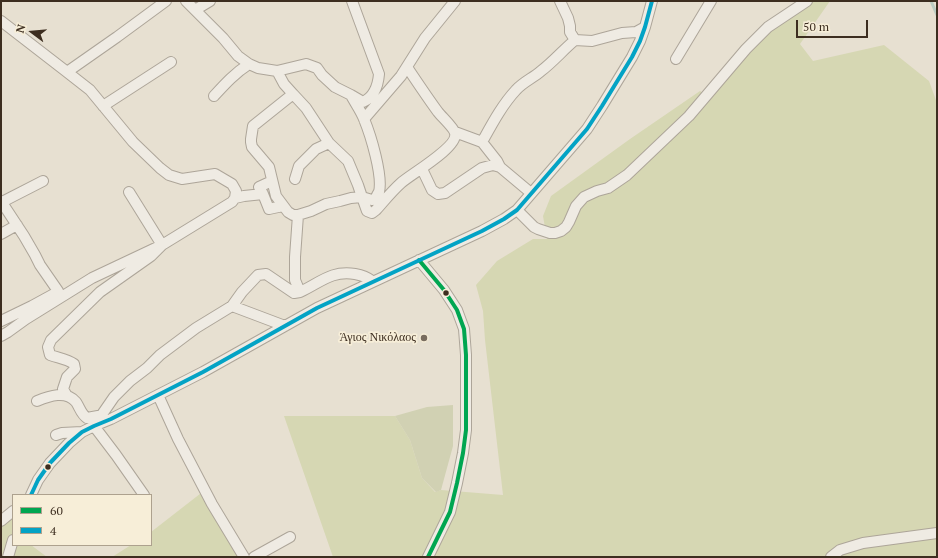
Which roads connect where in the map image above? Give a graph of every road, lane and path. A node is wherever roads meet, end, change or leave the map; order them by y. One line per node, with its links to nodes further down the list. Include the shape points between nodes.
1 (166, 1): 18 (street)
2 (186, 1): 10 (street)
3 (210, 1): 10 (street)
4 (352, 1): 20 (street)
5 (455, 1): 17 (street, via 425,38)
6 (560, 1): 13 (street)
7 (652, 1): 12 (street)
8 (711, 1): 14 (street)
9 (807, 1): 42 (street, via 768,27 688,116 627,175 608,188 584,197 561,231 550,233 538,229)
10 (195, 10): 16 (street)
11 (1, 21): 18 (street)
12 (645, 27): 13 (street, via 636,32 622,32 592,41); 36 (street, via 632,57 588,129)
13 (575, 40): 28 (street, via 544,69 516,89)
14 (676, 59)
15 (172, 62): 25 (street)
16 (248, 64): 19 (street); 24 (street)
17 (407, 67): 21 (street); 27 (street)
18 (67, 72): 25 (street, via 90,90)
19 (277, 72): 22 (street); 23 (street, via 306,64 317,68 335,86)
20 (379, 74): 21 (street); 23 (street, via 378,84 368,100 363,102)
21 (390, 89): 26 (street)
22 (293, 94): 29 (street); 34 (street, via 253,126 252,147 269,167)
23 (351, 94): 26 (street)
24 (214, 96)
25 (103, 106): 39 (street, via 133,142 169,175 182,178 215,174 232,184 236,191)
26 (364, 119): 38 (street, via 374,153 379,184 376,198 372,200)
27 (455, 132): 28 (street); 31 (street, via 456,138 450,145)
28 (482, 142): 30 (street)
29 (329, 143): 32 (street, via 316,149 299,166); 38 (street, via 348,161)
30 (500, 167): 31 (street, via 493,165 482,168 445,193 438,194 432,190); 36 (street)
31 (422, 169): 38 (street, via 411,175 372,213 367,211)
32 (295, 179)
33 (43, 181): 40 (street)
34 (272, 181): 37 (street, via 259,187); 41 (street, via 276,196)
35 (129, 192): 46 (street)
36 (531, 193): 42 (street)
37 (263, 194): 39 (street); 41 (street, via 270,209)
38 (362, 197): 43 (street, via 326,204)
39 (235, 198): 46 (street)
40 (1, 202): 44 (street)
41 (283, 206): 43 (street, via 288,212)
42 (517, 210): 47 (street, via 482,231)
43 (298, 215): 51 (street, via 295,280)
44 (17, 226): 45 (street); 50 (street)
45 (1, 234)
46 (162, 246): 49 (street); 57 (street, via 100,292 51,340 48,347 50,355 74,364 75,369 67,377 63,389)
47 (419, 260): 48 (street); 74 (street, via 457,310 464,329 466,355 466,430 463,453 450,512)
48 (372, 281): 51 (street, via 357,275 339,273); 54 (street)
49 (75, 288): 50 (street); 55 (street)
50 (58, 292): 53 (street)
51 (300, 292): 52 (street, via 294,293 266,274 258,275)
52 (232, 306): 54 (street); 59 (street, via 196,328 160,355 114,397)
53 (1, 321)
54 (285, 326): 56 (street)
55 (1, 336)
56 (158, 395): 60 (street); 72 (street, via 212,504)
57 (67, 396): 58 (street, via 55,395); 59 (street, via 76,401 88,418)
58 (37, 401)
59 (101, 416): 60 (street); 61 (street)
60 (111, 419): 61 (street)
61 (94, 426): 62 (street); 65 (street)
62 (82, 432): 63 (street); 64 (street, via 50,463)
63 (56, 435)
64 (31, 494)
65 (143, 494)
66 (12, 512): 67 (street)
67 (1, 521)
68 (937, 533): 75 (street, via 863,543 840,550)
69 (290, 537): 73 (street)
70 (12, 543): 71 (street)
71 (8, 557)
72 (244, 557)
73 (254, 557)
74 (428, 557)
75 (831, 557)

